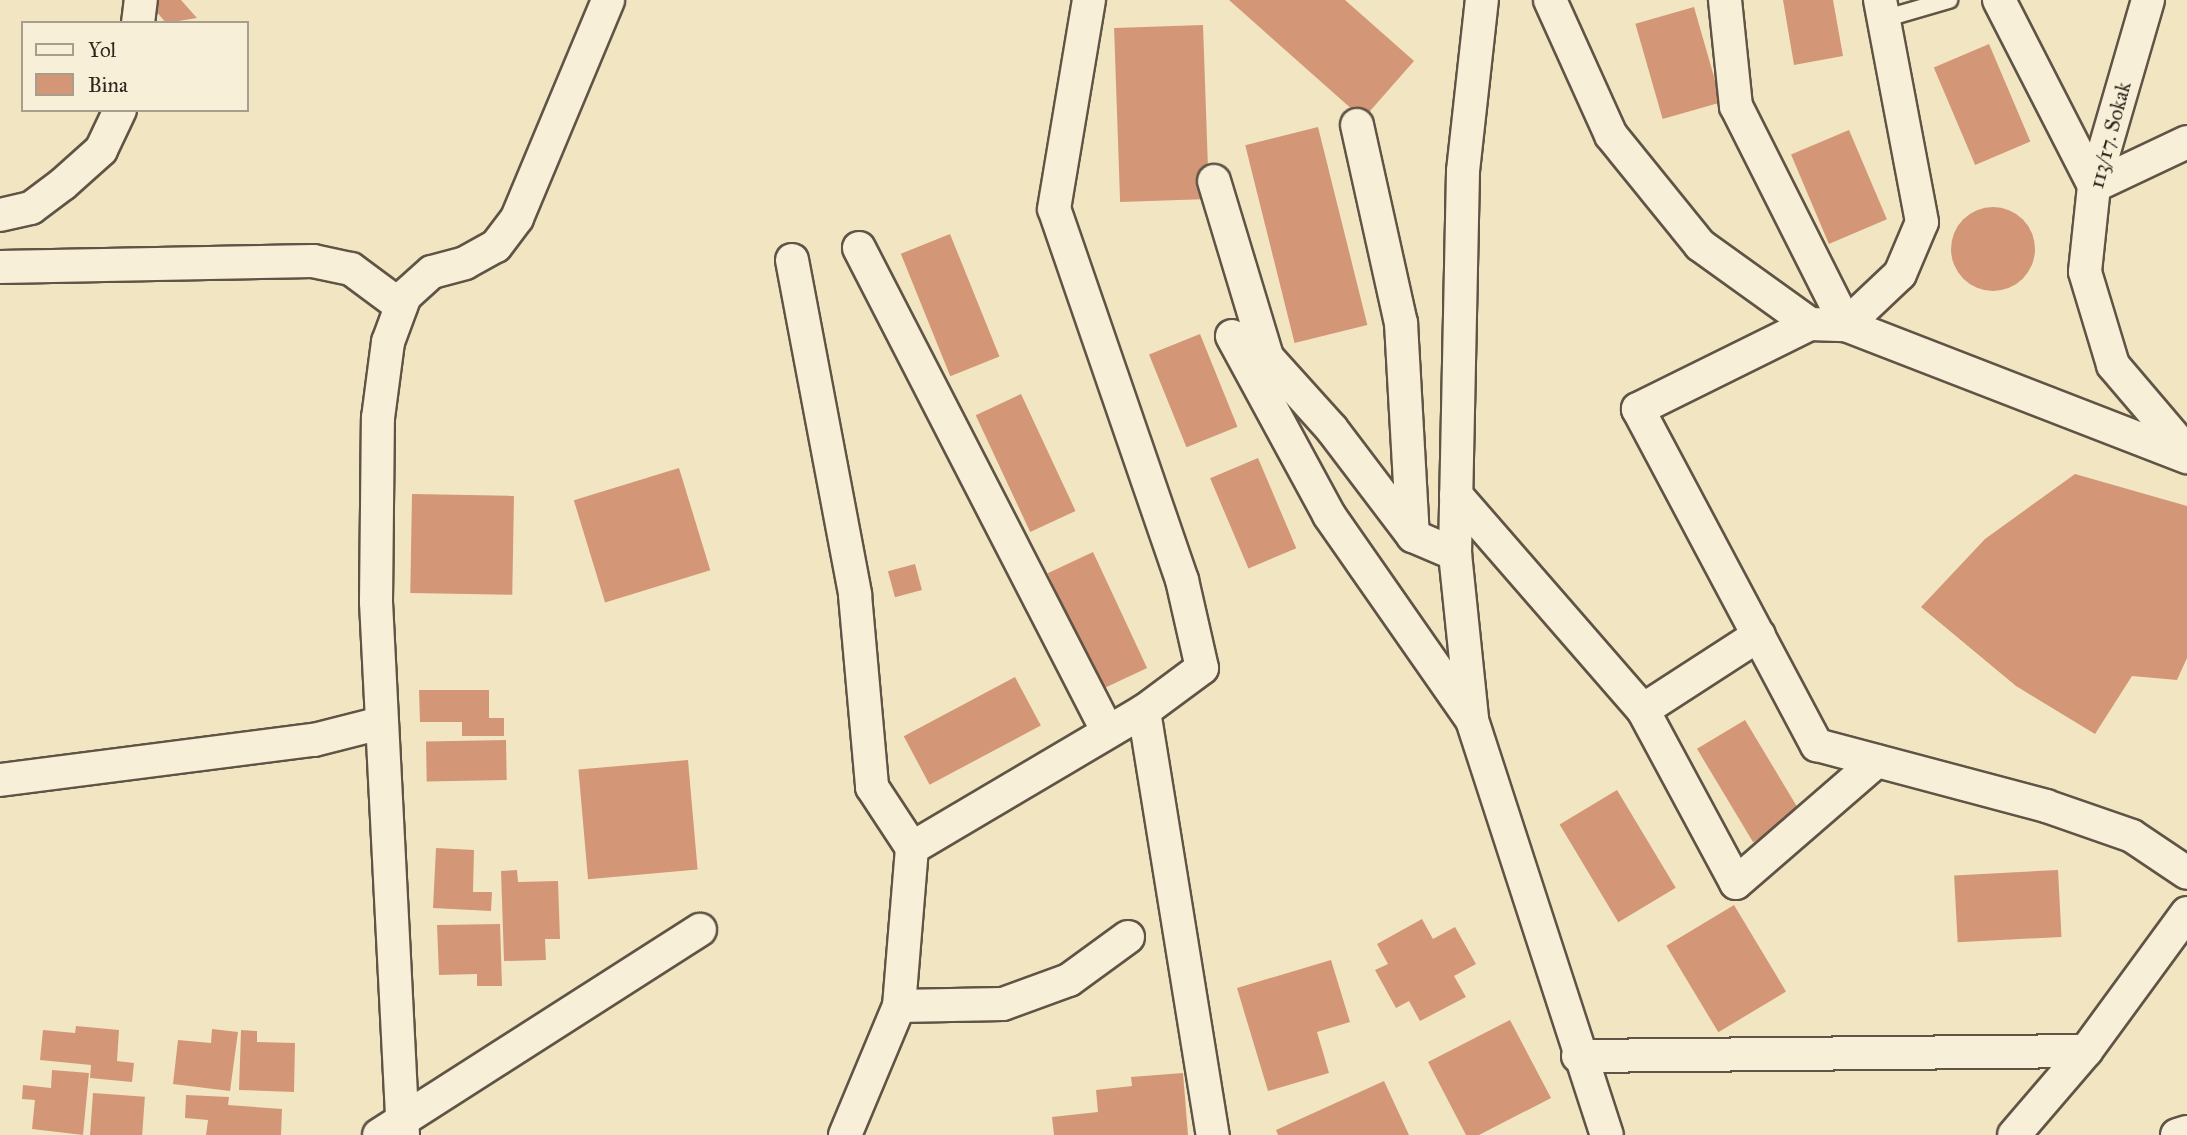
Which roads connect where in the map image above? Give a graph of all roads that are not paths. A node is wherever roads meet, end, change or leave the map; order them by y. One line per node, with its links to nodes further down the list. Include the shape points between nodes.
1 (141, 0): 11 (street)
2 (608, 0): 22 (street, via 517,218 496,246 465,263 432,272)
3 (1089, 0): 32 (street, via 1054,209 1182,580 1202,668)
4 (1482, 0): 27 (street, via 1463,171)
5 (1550, 0): 23 (street, via 1611,135 1700,245)
6 (1725, 0): 24 (street, via 1737,106)
7 (1949, 0): 10 (lane)
8 (1999, 0): 16 (street)
9 (2148, 0): 16 (street, 113/17. Sokak)
10 (1881, 9): 24 (street, via 1923,222 1900,274)
11 (138, 21)
12 (119, 112): 17 (street, via 101,150 64,184 31,208)
13 (1357, 125): 28 (street, via 1401,323)
14 (2187, 142): 16 (street)
15 (1214, 181): 28 (street, via 1267,357 1331,428)
16 (2094, 186): 26 (street, 113/17. Sokak, via 2085,272 2097,324 2113,365)
17 (0, 215)
18 (859, 248): 35 (street)
19 (0, 251): 21 (lane)
20 (792, 260): 38 (street, via 855,594 872,787)
21 (0, 266): 22 (street, via 313,261 351,269)
22 (401, 306): 34 (street, via 388,342 378,418 376,602)
23 (1810, 324): 24 (street); 30 (street, via 1638,409)
24 (1846, 325): 26 (street)
25 (1232, 336): 33 (street, via 1329,515)
26 (2187, 454)
27 (1456, 495): 29 (street); 31 (street)
28 (1413, 536): 29 (street)
29 (1455, 554): 33 (street)
30 (1759, 635): 31 (street); 36 (street, via 1817,745)
31 (1643, 710): 36 (street, via 1735,883)
32 (1144, 711): 35 (street); 49 (street)
33 (1472, 720): 45 (street)
34 (381, 723): 37 (street, via 314,740); 46 (street)
35 (1108, 732): 38 (street)
36 (1877, 761): 39 (street, via 2046,806 2132,836)
37 (0, 780)
38 (912, 848): 43 (street)
39 (2187, 873)
40 (2187, 913): 44 (street)
41 (700, 930): 46 (street)
42 (1128, 937): 43 (street, via 1069,980 1003,1004)
43 (899, 1006): 48 (street)
44 (2086, 1051): 45 (street); 51 (street)
45 (1578, 1056): 50 (street)
46 (395, 1131)
47 (2185, 1134): 52 (street)
48 (845, 1135)
49 (1213, 1135)
50 (1607, 1135)
51 (2014, 1135)
52 (2177, 1135)

